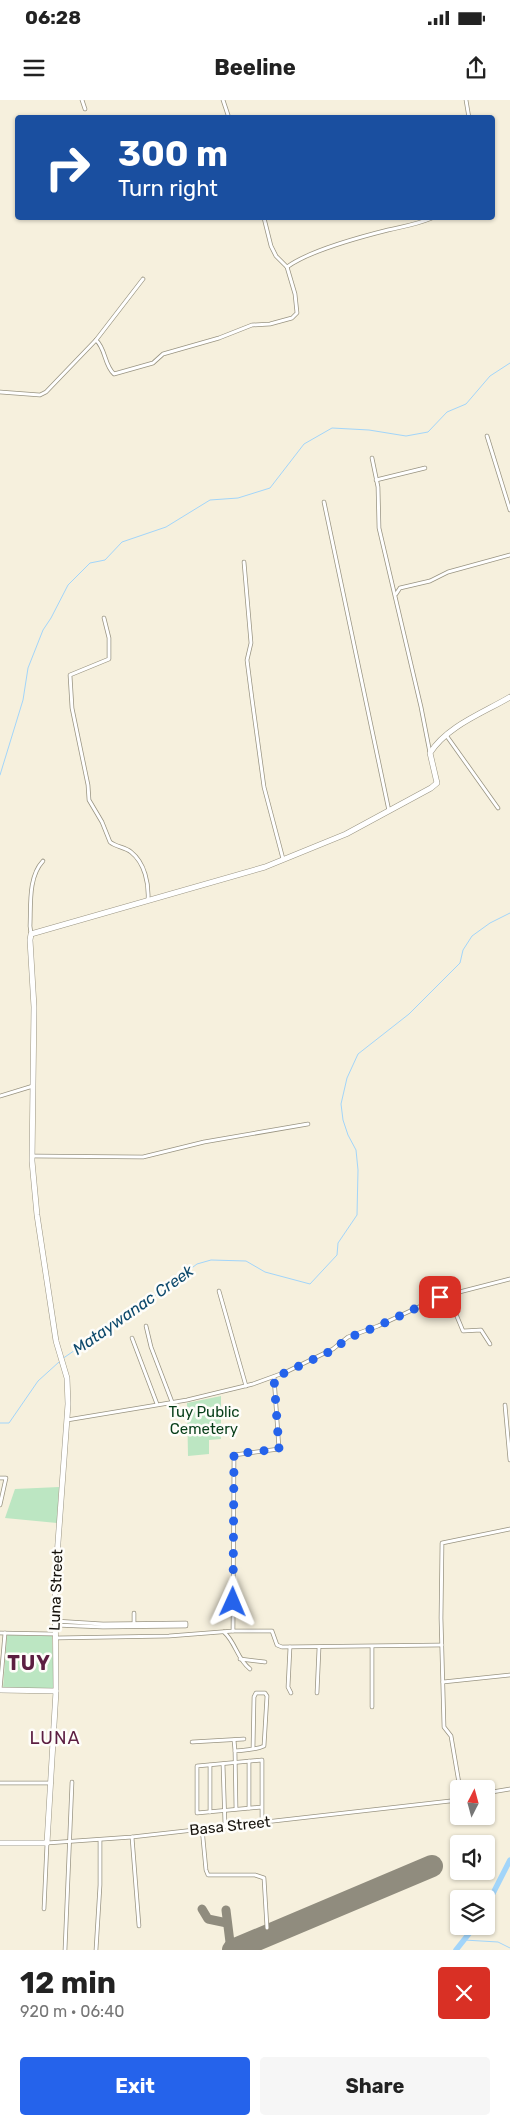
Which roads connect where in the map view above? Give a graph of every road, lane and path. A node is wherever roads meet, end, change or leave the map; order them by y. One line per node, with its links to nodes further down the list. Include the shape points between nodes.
1 (82, 100): 4 (street)
2 (223, 100): 5 (street)
3 (466, 100): 6 (street)
4 (85, 109)
5 (228, 115)
6 (468, 115)
7 (264, 220): 9 (street, via 271,246)
8 (428, 220): 9 (street, via 321,250)
9 (287, 267): 11 (street, via 297,307 297,314 292,318 252,325 163,354 153,363 114,374 109,370 101,344)
10 (142, 280): 11 (street)
11 (96, 340): 12 (street, via 40,395)
12 (0, 392)
13 (488, 436): 18 (street)
14 (372, 458): 16 (street)
15 (425, 468): 16 (street)
16 (376, 480): 21 (street, via 379,528)
17 (324, 502): 27 (street)
18 (510, 510)
19 (510, 555): 21 (street, via 400,588)
20 (244, 562): 29 (street, via 251,643 247,660 252,699 264,787)
21 (395, 595): 25 (street)
22 (104, 618): 30 (street, via 110,659 70,675 72,708 89,800 110,842 131,852 142,865)
23 (510, 697): 24 (street)
24 (446, 735): 25 (street); 26 (street)
25 (430, 753): 27 (street, via 437,783)
26 (498, 808)
27 (389, 811): 29 (street, via 346,834)
28 (43, 860): 31 (street, via 33,875)
29 (283, 860): 30 (street)
30 (148, 900): 31 (street)
31 (32, 934): 32 (street, Luna Street)
32 (33, 1086): 33 (street); 35 (street, Luna Street)
33 (0, 1096)
34 (308, 1124): 35 (street, via 204,1142 143,1157)
35 (32, 1156): 47 (street, Luna Street, via 37,1215 58,1349 68,1388)
36 (510, 1279): 38 (street)
37 (219, 1291): 43 (street)
38 (448, 1295): 41 (street, via 463,1330 481,1330); 42 (street, via 348,1338 333,1350)
39 (146, 1326): 44 (street)
40 (132, 1338): 45 (street)
41 (490, 1344)
42 (274, 1378): 43 (street); 56 (street, via 279,1449 234,1454)
43 (246, 1386): 44 (street)
44 (172, 1402): 45 (street)
45 (157, 1404): 47 (street)
46 (505, 1405): 48 (street)
47 (67, 1420): 54 (street, Luna Street)
48 (510, 1460)
49 (0, 1478): 50 (street, via 6,1478)
50 (1, 1493): 51 (street)
51 (0, 1505)
52 (510, 1529): 61 (street, via 442,1543)
53 (134, 1613): 55 (street)
54 (54, 1623): 55 (street); 60 (street, Luna Street)
55 (134, 1625): 55 (street, via 186,1626 186,1623)
56 (233, 1631): 57 (street); 62 (street, via 272,1630 279,1647)
57 (224, 1632): 60 (street, via 169,1636); 65 (street)
58 (0, 1633): 59 (street)
59 (5, 1633): 60 (street); 70 (street)
60 (54, 1636): 71 (street, Luna Street)
61 (442, 1645): 63 (street); 69 (street)
62 (290, 1647): 64 (street); 72 (street, via 288,1688)
63 (372, 1647): 64 (street); 74 (street)
64 (319, 1648): 73 (street)
65 (240, 1659): 66 (street); 67 (street)
66 (265, 1662)
67 (250, 1669)
68 (510, 1675): 69 (street)
69 (443, 1682): 84 (street, via 444,1727 451,1736)
70 (0, 1690): 71 (street)
71 (56, 1691): 87 (street, Luna Street)
72 (291, 1693)
73 (317, 1693)
74 (372, 1707)
75 (244, 1739): 76 (street)
76 (234, 1740): 77 (street); 79 (street)
77 (192, 1742)
78 (253, 1749): 78 (street, via 254,1697 256,1693 265,1693 264,1746); 79 (street)
79 (235, 1752): 81 (street)
80 (249, 1761): 81 (street); 91 (street, via 262,1760); 92 (street)
81 (236, 1762): 82 (street); 93 (street)
82 (223, 1764): 83 (street); 94 (street)
83 (210, 1765): 95 (street); 95 (street, via 196,1766 197,1814)
84 (458, 1780)
85 (72, 1782): 101 (street)
86 (0, 1783): 87 (street)
87 (51, 1784): 102 (street, Luna Street)
88 (510, 1789): 89 (street)
89 (495, 1792)
90 (450, 1802): 96 (street, Basa Street)
91 (262, 1807): 92 (street); 96 (street)
92 (249, 1808): 93 (street)
93 (236, 1809): 94 (street)
94 (223, 1811): 95 (street); 97 (street)
95 (210, 1812)
96 (262, 1822): 97 (street, Basa Street)
97 (225, 1826): 98 (street, Basa Street)
98 (202, 1828): 99 (street, Basa Street); 106 (street, via 208,1875 255,1875 264,1878)
99 (132, 1837): 100 (street, Basa Street); 105 (street)
100 (100, 1840): 101 (street, Basa Street); 108 (street)
101 (69, 1842): 102 (street, Basa Street); 107 (street)
102 (48, 1843): 103 (street, Basa Street); 104 (street)
103 (0, 1844)
104 (44, 1909)
105 (139, 1926)
106 (267, 1928)
107 (66, 1950)
108 (96, 1950)

